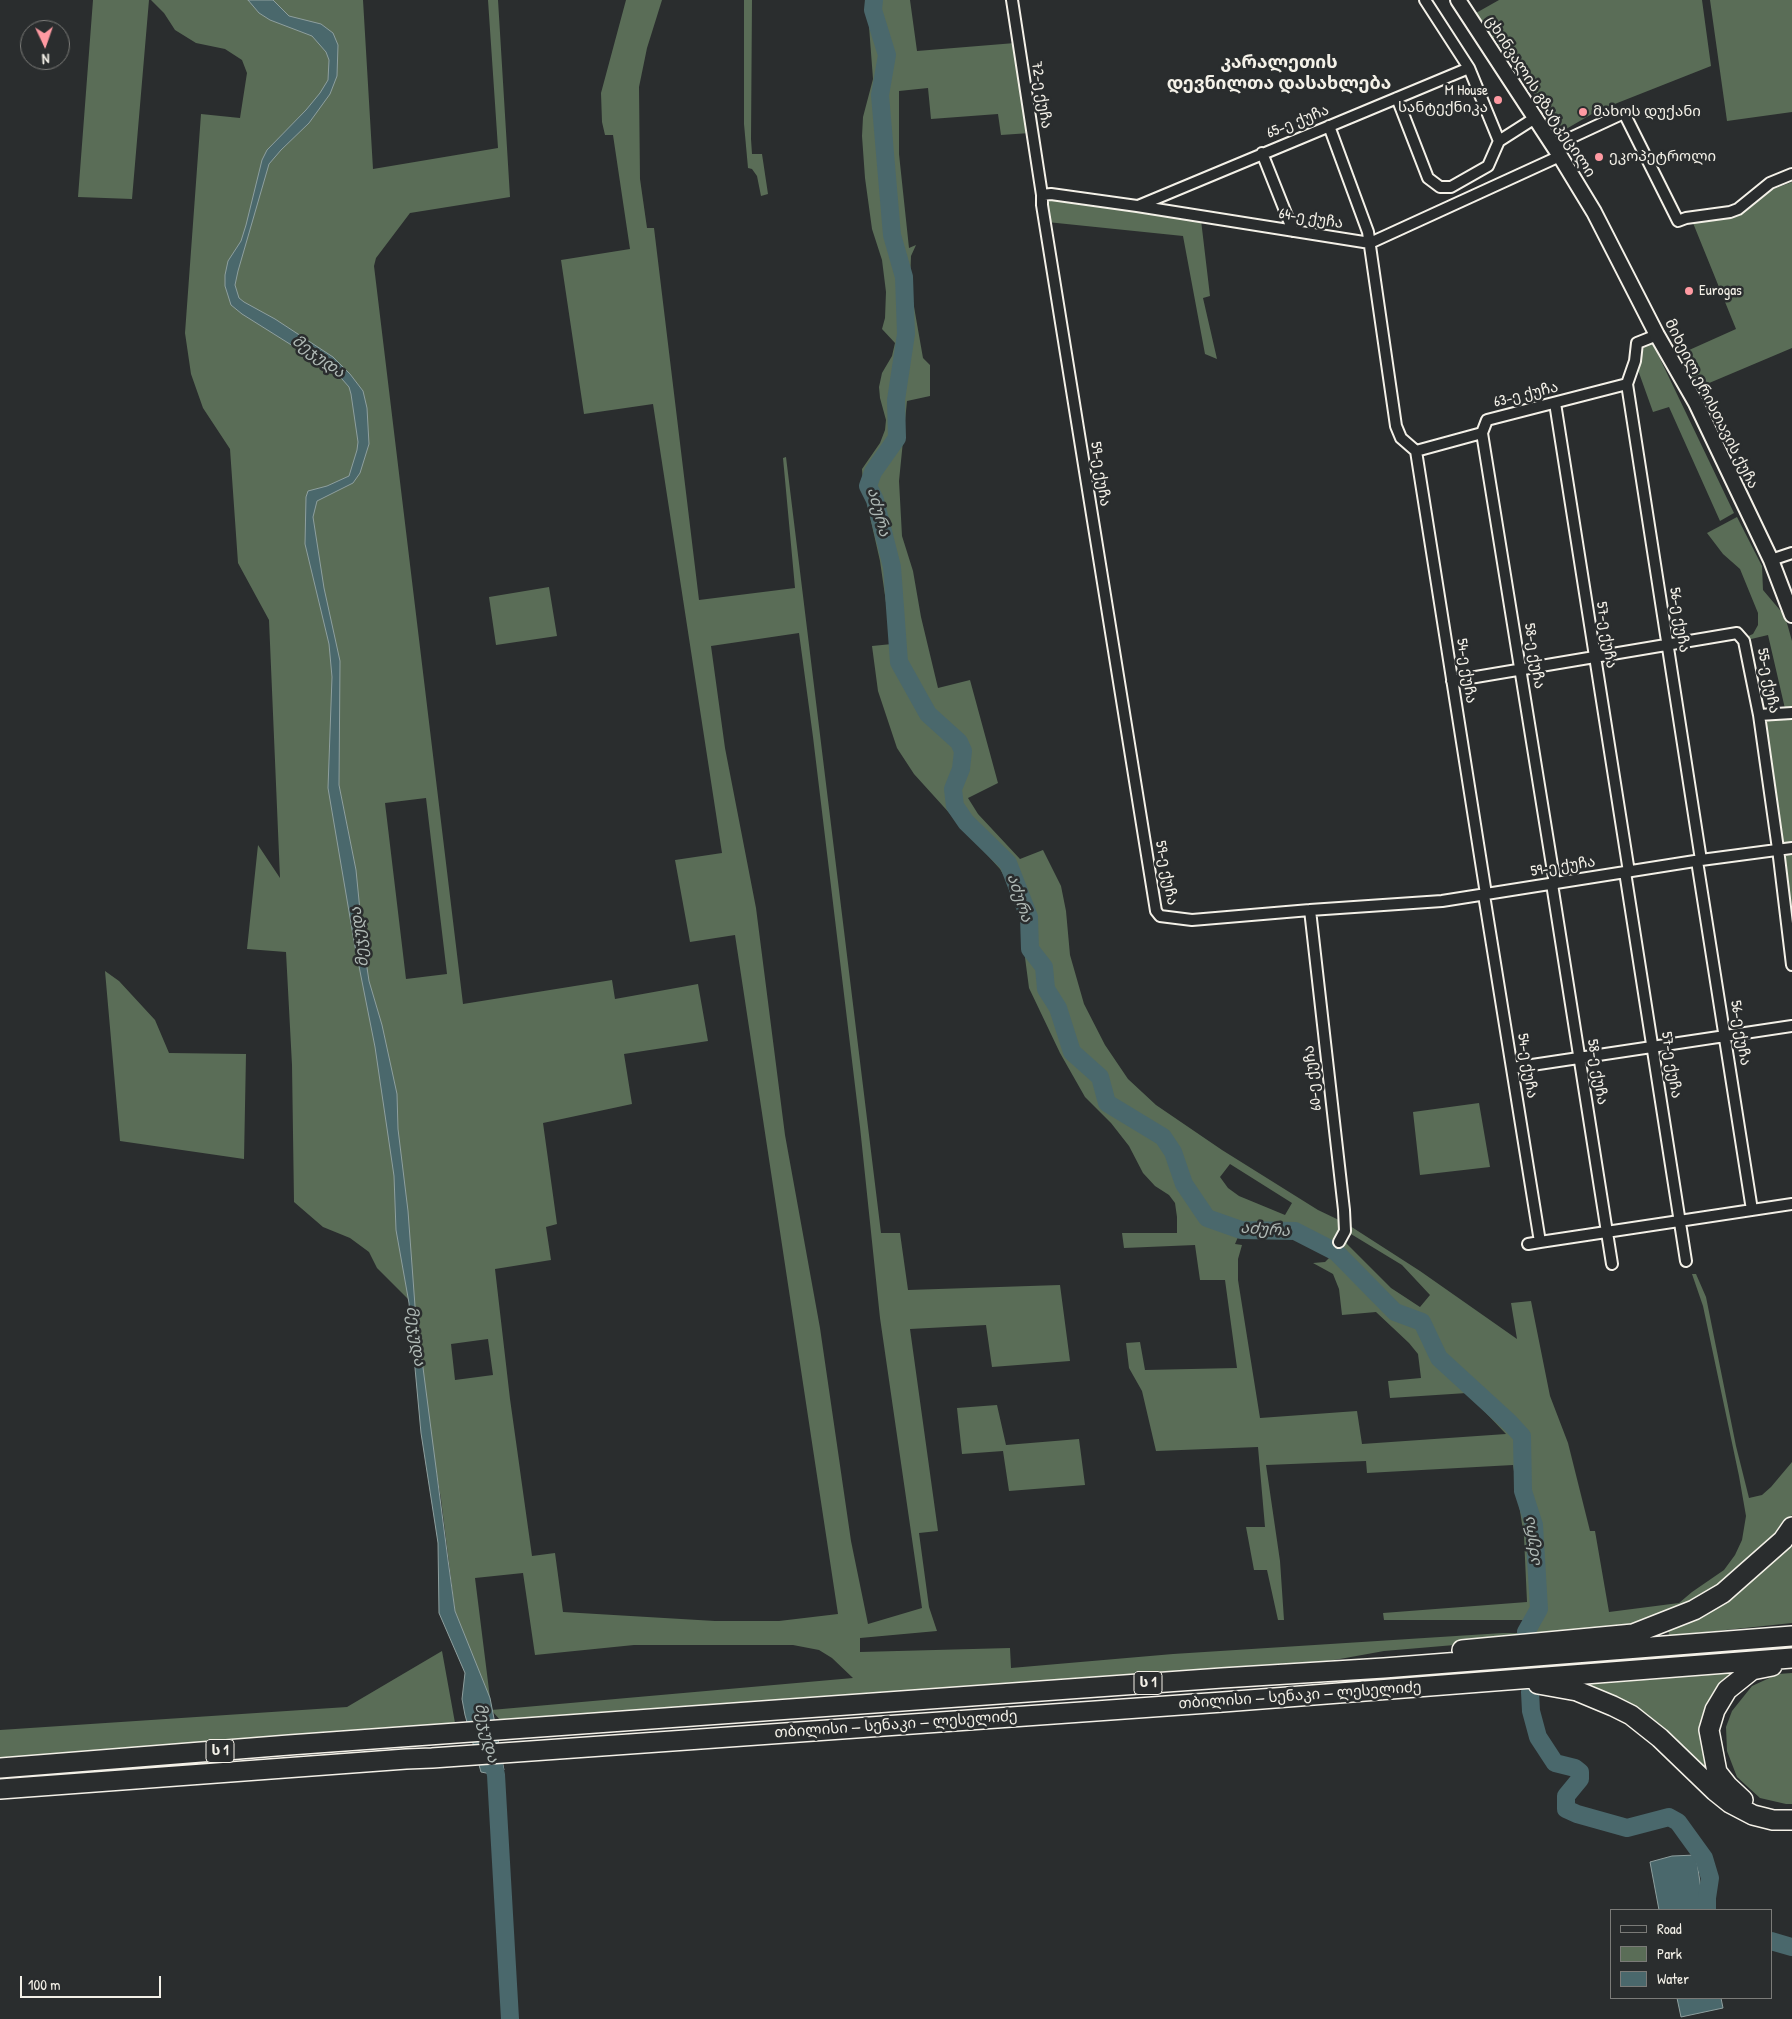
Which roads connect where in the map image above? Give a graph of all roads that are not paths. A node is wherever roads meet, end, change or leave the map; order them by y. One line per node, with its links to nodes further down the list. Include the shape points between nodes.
1 (1012, 0): 13 (street, 72-ე ქუჩა)
2 (1425, 0): 4 (street)
3 (1458, 0): 6 (main road, ცხინვალის გზატკეცილი)
4 (1469, 68): 5 (street, 65-ე ქუჩა); 8 (street)
5 (1397, 98): 7 (street, 65-ე ქუჩა); 12 (street, via 1428,178 1440,188)
6 (1535, 118): 8 (street); 9 (main road, ცხინვალის გზატკეცილი)
7 (1329, 126): 10 (street, 65-ე ქუჩა); 18 (street)
8 (1499, 141): 12 (street, via 1488,166)
9 (1557, 151): 11 (street, via 1624,113 1678,221 1738,209 1770,183); 14 (street); 16 (main road, ცხინვალის გზატკეცილი)
10 (1262, 153): 15 (street, 65-ე ქუჩა); 17 (street)
11 (1792, 174)
12 (1451, 187): 14 (street)
13 (1042, 200): 15 (street, 64-ე ქუჩა, via 1052,194); 39 (street, 59-ე ქუჩა, via 1156,911 1160,916 1192,920)
14 (1457, 204): 18 (street)
15 (1138, 206): 17 (street, 64-ე ქუჩა)
16 (1594, 212): 19 (main road, მიხეილ ერისთავის ქუჩა)
17 (1293, 231): 18 (street, 64-ე ქუჩა)
18 (1370, 243): 23 (street, via 1396,426 1402,438)
19 (1657, 335): 20 (street, via 1637,343); 25 (main road, მიხეილ ერისთავის ქუჩა, via 1696,403)
20 (1627, 384): 21 (street, 63-ე ქუჩა); 27 (street, 56-ე ქუჩა)
21 (1555, 404): 22 (street, 63-ე ქუჩა, via 1487,420); 28 (street, 57-ე ქუჩა)
22 (1482, 433): 23 (street, 63-ე ქუჩა); 29 (street, 58-ე ქუჩა)
23 (1416, 451): 30 (street, 54-ე ქუჩა)
24 (1792, 554): 25 (street)
25 (1771, 560): 26 (main road, მიხეილ ერისთავის ქუჩა)
26 (1792, 615)
27 (1667, 645): 28 (street, 55-ე ქუჩა); 32 (street, 55-ე ქუჩა, via 1737,633 1744,641); 35 (street, 56-ე ქუჩა)
28 (1594, 657): 29 (street, 55-ე ქუჩა); 36 (street, 57-ე ქუჩა)
29 (1521, 669): 30 (street, 55-ე ქუჩა); 37 (street, 58-ე ქუჩა)
30 (1452, 681): 38 (street, 54-ე ქუჩა)
31 (1792, 713): 32 (street)
32 (1759, 715): 34 (street, 55-ე ქუჩა)
33 (1792, 848): 34 (street, 59-ე ქუჩა)
34 (1778, 849): 35 (street, 59-ე ქუჩა); 40 (street, 55-ე ქუჩა)
35 (1699, 861): 36 (street, 59-ე ქუჩა); 42 (street, 56-ე ქუჩა)
36 (1627, 872): 37 (street, 59-ე ქუჩა); 43 (street, 57-ე ქუჩა)
37 (1554, 884): 38 (street, 59-ე ქუჩა); 44 (street, 58-ე ქუჩა)
38 (1485, 895): 39 (street, 59-ე ქუჩა); 45 (street, 54-ე ქუჩა)
39 (1310, 910): 50 (street, 60-ე ქუჩა, via 1344,1210 1344,1231)
40 (1792, 965)
41 (1792, 1026): 42 (street)
42 (1725, 1036): 43 (street); 47 (street, 56-ე ქუჩა)
43 (1653, 1046): 44 (street); 48 (street, 57-ე ქუჩა)
44 (1580, 1058): 45 (street); 49 (street, 58-ე ქუჩა)
45 (1512, 1068): 51 (street, 54-ე ქუჩა)
46 (1792, 1204): 47 (street)
47 (1752, 1210): 48 (street)
48 (1680, 1221): 49 (street); 53 (street, 57-ე ქუჩა)
49 (1607, 1232): 51 (street); 54 (street, 58-ე ქუჩა)
50 (1339, 1242)
51 (1540, 1242): 52 (street)
52 (1528, 1244)
53 (1686, 1261)
54 (1612, 1264)
55 (1792, 1527): 58 (highway, via 1783,1540 1723,1593 1694,1610 1633,1634 1417,1654)
56 (1792, 1636): 58 (highway, თბილისი — სენაკი — ლესელიძე / ს 1)
57 (1792, 1659): 59 (highway, თბილისი — სენაკი — ლესელიძე / ს 1); 62 (highway, via 1752,1670 1727,1690 1708,1730 1717,1772 1728,1786 1756,1807)
58 (1384, 1668): 60 (highway, თბილისი — სენაკი — ლესელიძე / ს 1)
59 (1517, 1680): 61 (highway, თბილისი — სენაკი — ლესელიძე / ს 1); 63 (highway, via 1577,1691 1613,1706 1660,1738 1730,1803 1754,1815)
60 (0, 1768)
61 (0, 1789)
62 (1792, 1811)
63 (1792, 1820)

